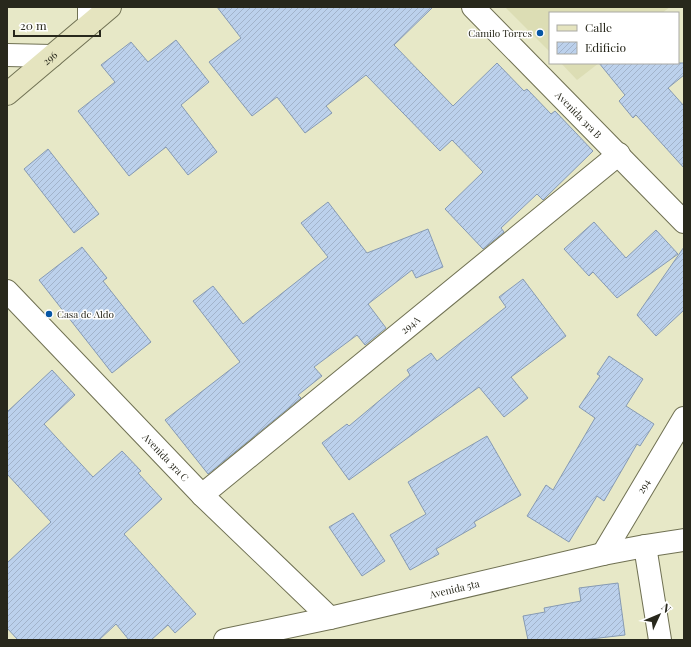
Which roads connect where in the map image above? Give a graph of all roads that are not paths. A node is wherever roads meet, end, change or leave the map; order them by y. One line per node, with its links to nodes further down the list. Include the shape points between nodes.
1 (110, 7): 3 (street, 296)
2 (473, 7): 7 (street, Avenida 3ra B)
3 (89, 15): 5 (street, 296)
4 (7, 55): 5 (street)
5 (52, 56): 6 (street, 296)
6 (7, 94)
7 (619, 154): 8 (street, Avenida 3ra B); 11 (street, 294A)
8 (684, 222)
9 (7, 291): 11 (street, Avenida 3ra C)
10 (684, 418): 14 (street, 294)
11 (202, 495): 15 (street, Avenida 3ra C)
12 (684, 540): 13 (street, Avenida 5ta)
13 (645, 546): 14 (street, Avenida 5ta); 17 (street)
14 (603, 554): 15 (street, Avenida 5ta)
15 (330, 618): 16 (street, Avenida 5ta)
16 (225, 640)
17 (660, 640)

